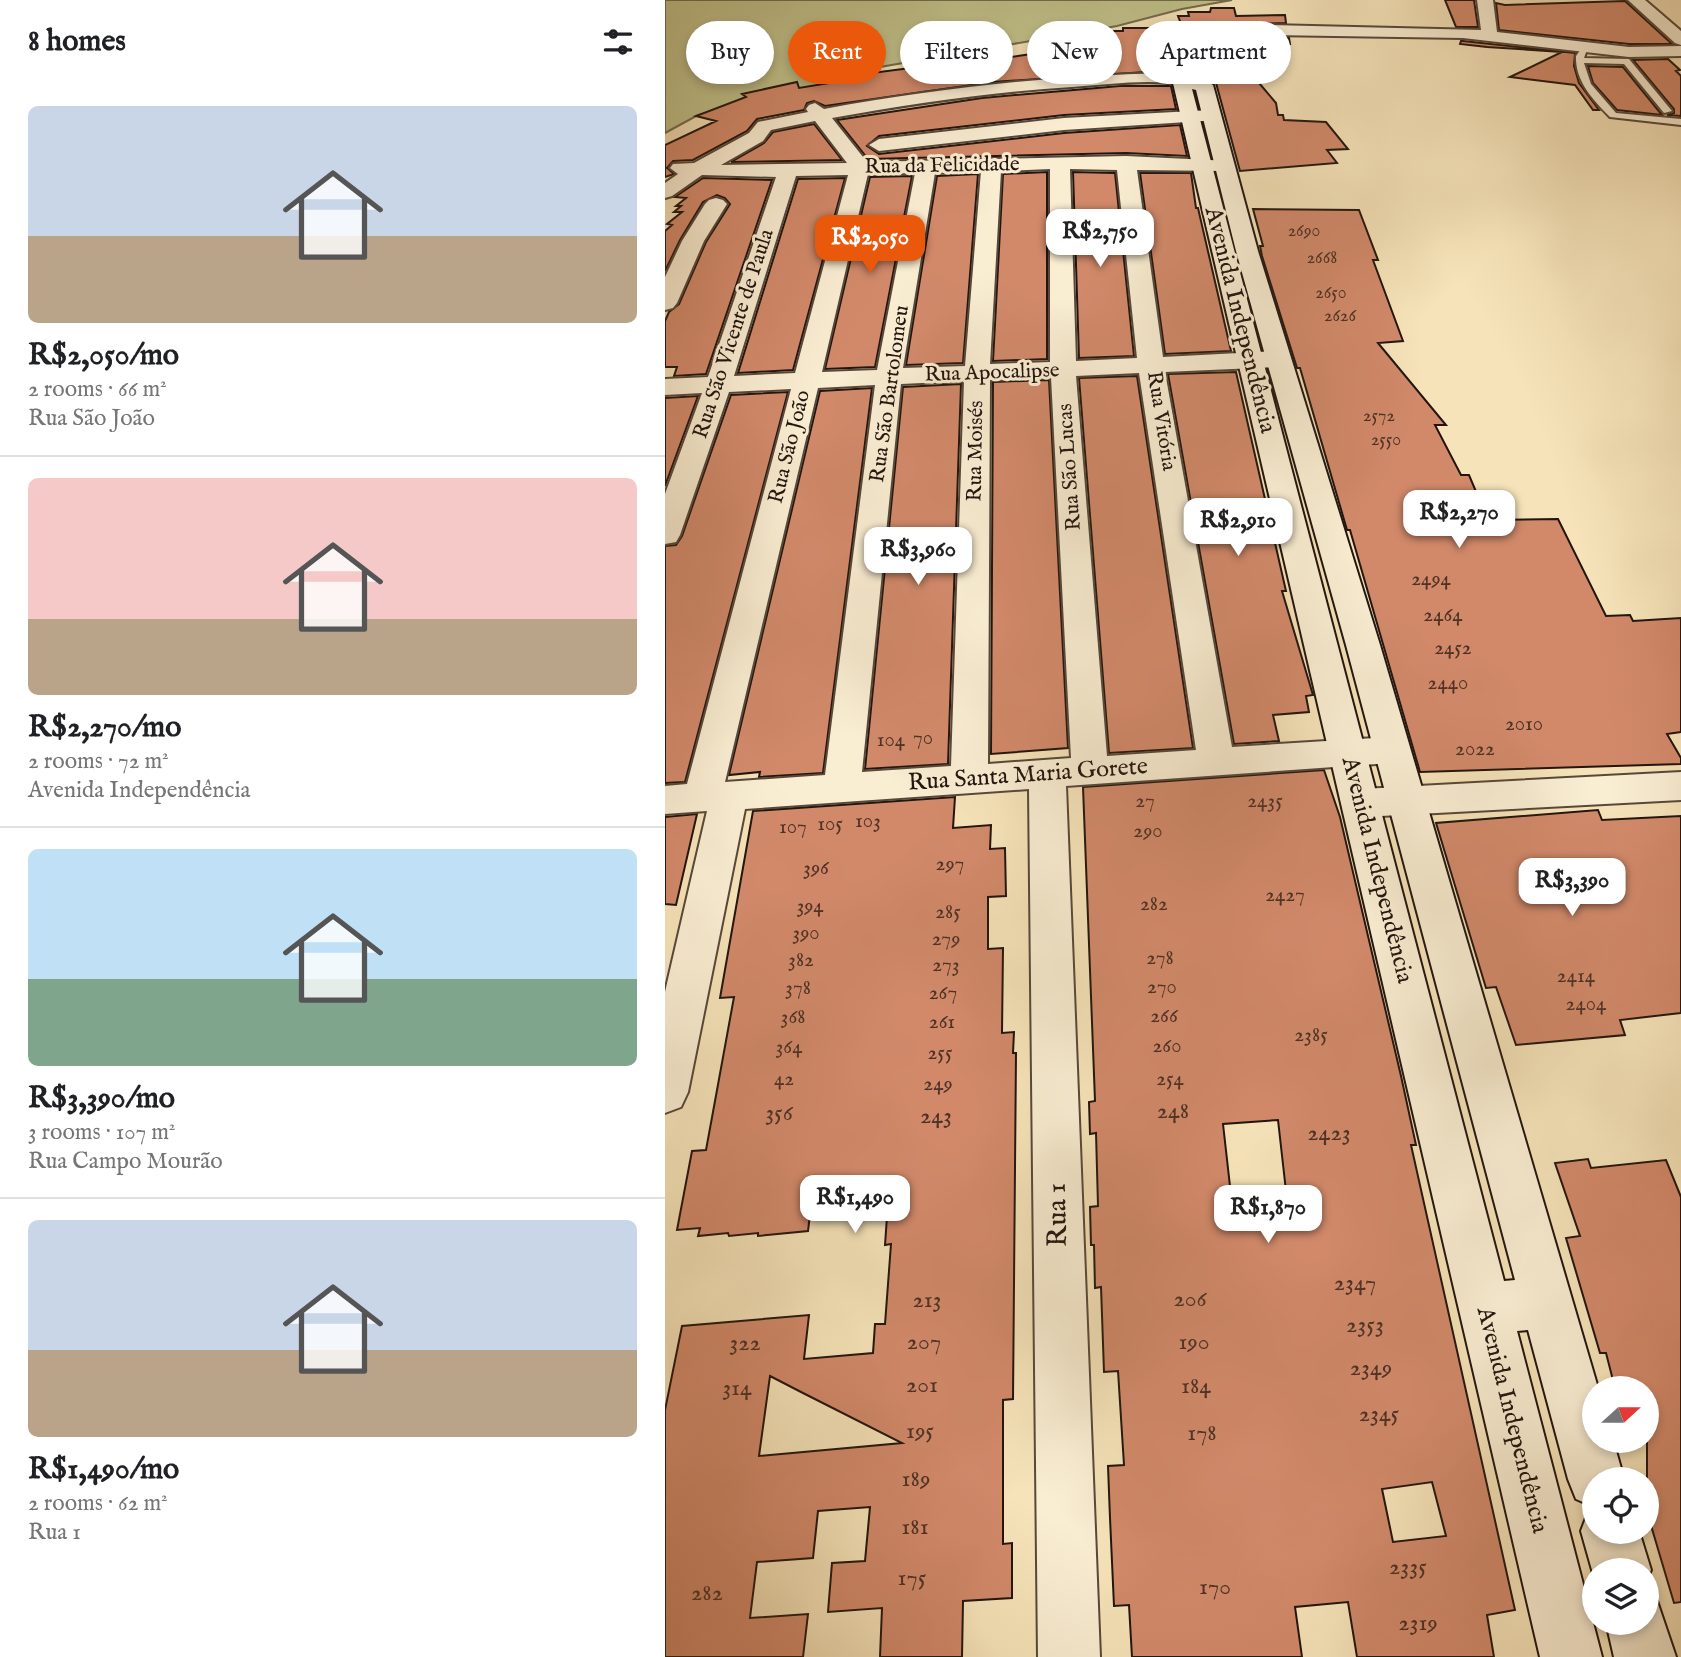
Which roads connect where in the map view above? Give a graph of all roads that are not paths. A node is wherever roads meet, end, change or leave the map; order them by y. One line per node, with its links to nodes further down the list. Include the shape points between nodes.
1 (1485, 0): 6 (street)
2 (1638, 2): 3 (street); 4 (street)
3 (1667, 3)
4 (1674, 28): 7 (street)
5 (1291, 30): 6 (street, Avenida Independência)
6 (1489, 34): 9 (street)
7 (1681, 40)
8 (1681, 51): 9 (street)
9 (1582, 53): 12 (lane, via 1626,61); 15 (lane, via 1587,83 1613,115)
10 (1136, 76): 13 (street, via 971,86)
11 (1181, 84): 14 (street, Avenida Independência)
12 (1667, 111)
13 (817, 112): 16 (street); 23 (street, via 765,126)
14 (1201, 117): 16 (street, via 1064,124); 19 (street, Avenida Independência)
15 (1681, 122)
16 (853, 158): 21 (street, Rua da Felicidade); 22 (street, Rua da Felicidade); 34 (street, Rua São João)
17 (1126, 162): 18 (street, Rua da Felicidade); 19 (street, Rua da Felicidade); 30 (street, Rua Vitória)
18 (1060, 163): 20 (street, Rua da Felicidade); 31 (street, Rua São Lucas)
19 (1213, 165): 26 (street, Avenida Independência)
20 (991, 166): 21 (street, Rua da Felicidade); 32 (street, Rua Moisés)
21 (926, 167): 33 (street, Rua São Bartolomeu)
22 (788, 171): 23 (street, Rua da Felicidade); 35 (street, Rua São Vicente de Paula)
23 (681, 172): 24 (street)
24 (665, 192)
25 (716, 204): 27 (street, via 684,241)
26 (1234, 247): 28 (street, Avenida Independência); 29 (street, Avenida Independência)
27 (665, 303)
28 (1278, 359): 29 (street, Rua Apocalipse); 37 (street, Avenida Independência)
29 (1249, 360): 30 (street, Rua Apocalipse); 38 (street, Avenida Independência)
30 (1151, 366): 31 (street, Rua Apocalipse); 42 (street, Rua Vitória)
31 (1063, 370): 32 (street, Rua Apocalipse); 43 (street, Rua São Lucas)
32 (977, 374): 33 (street, Rua Apocalipse); 44 (street, Rua Moisés)
33 (889, 377): 34 (street, Rua Apocalipse); 46 (street, Rua São Bartolomeu)
34 (806, 381): 35 (street, Rua Apocalipse); 47 (street, Rua São João)
35 (718, 385): 36 (street, Rua Apocalipse); 39 (street, Rua São Vicente de Paula)
36 (665, 387)
37 (1328, 523): 38 (street); 40 (street, Avenida Independência)
38 (1291, 525): 41 (street, Avenida Independência)
39 (665, 535)
40 (1391, 750): 41 (street, Rua Santa Maria Gorete); 49 (street, Avenida Independência)
41 (1347, 752): 42 (street, Rua Santa Maria Gorete); 49 (street, Avenida Independência)
42 (1216, 761): 43 (street, Rua Santa Maria Gorete)
43 (1069, 772): 44 (street, Rua Santa Maria Gorete); 55 (street, Rua 1)
44 (969, 778): 46 (street, Rua Santa Maria Gorete)
45 (1681, 786): 49 (street)
46 (842, 789): 47 (street, Rua Santa Maria Gorete)
47 (716, 797): 48 (street, Rua Santa Maria Gorete); 50 (street, Rua São João)
48 (665, 800)
49 (1384, 801): 51 (street, Avenida Independência); 52 (street, Avenida Independência)
50 (665, 1092)
51 (1547, 1302): 52 (street); 53 (street, Avenida Independência)
52 (1485, 1309): 56 (street, Avenida Independência)
53 (1593, 1467)
54 (1640, 1635): 57 (street)
55 (1069, 1657)
56 (1571, 1657)
57 (1646, 1657)

